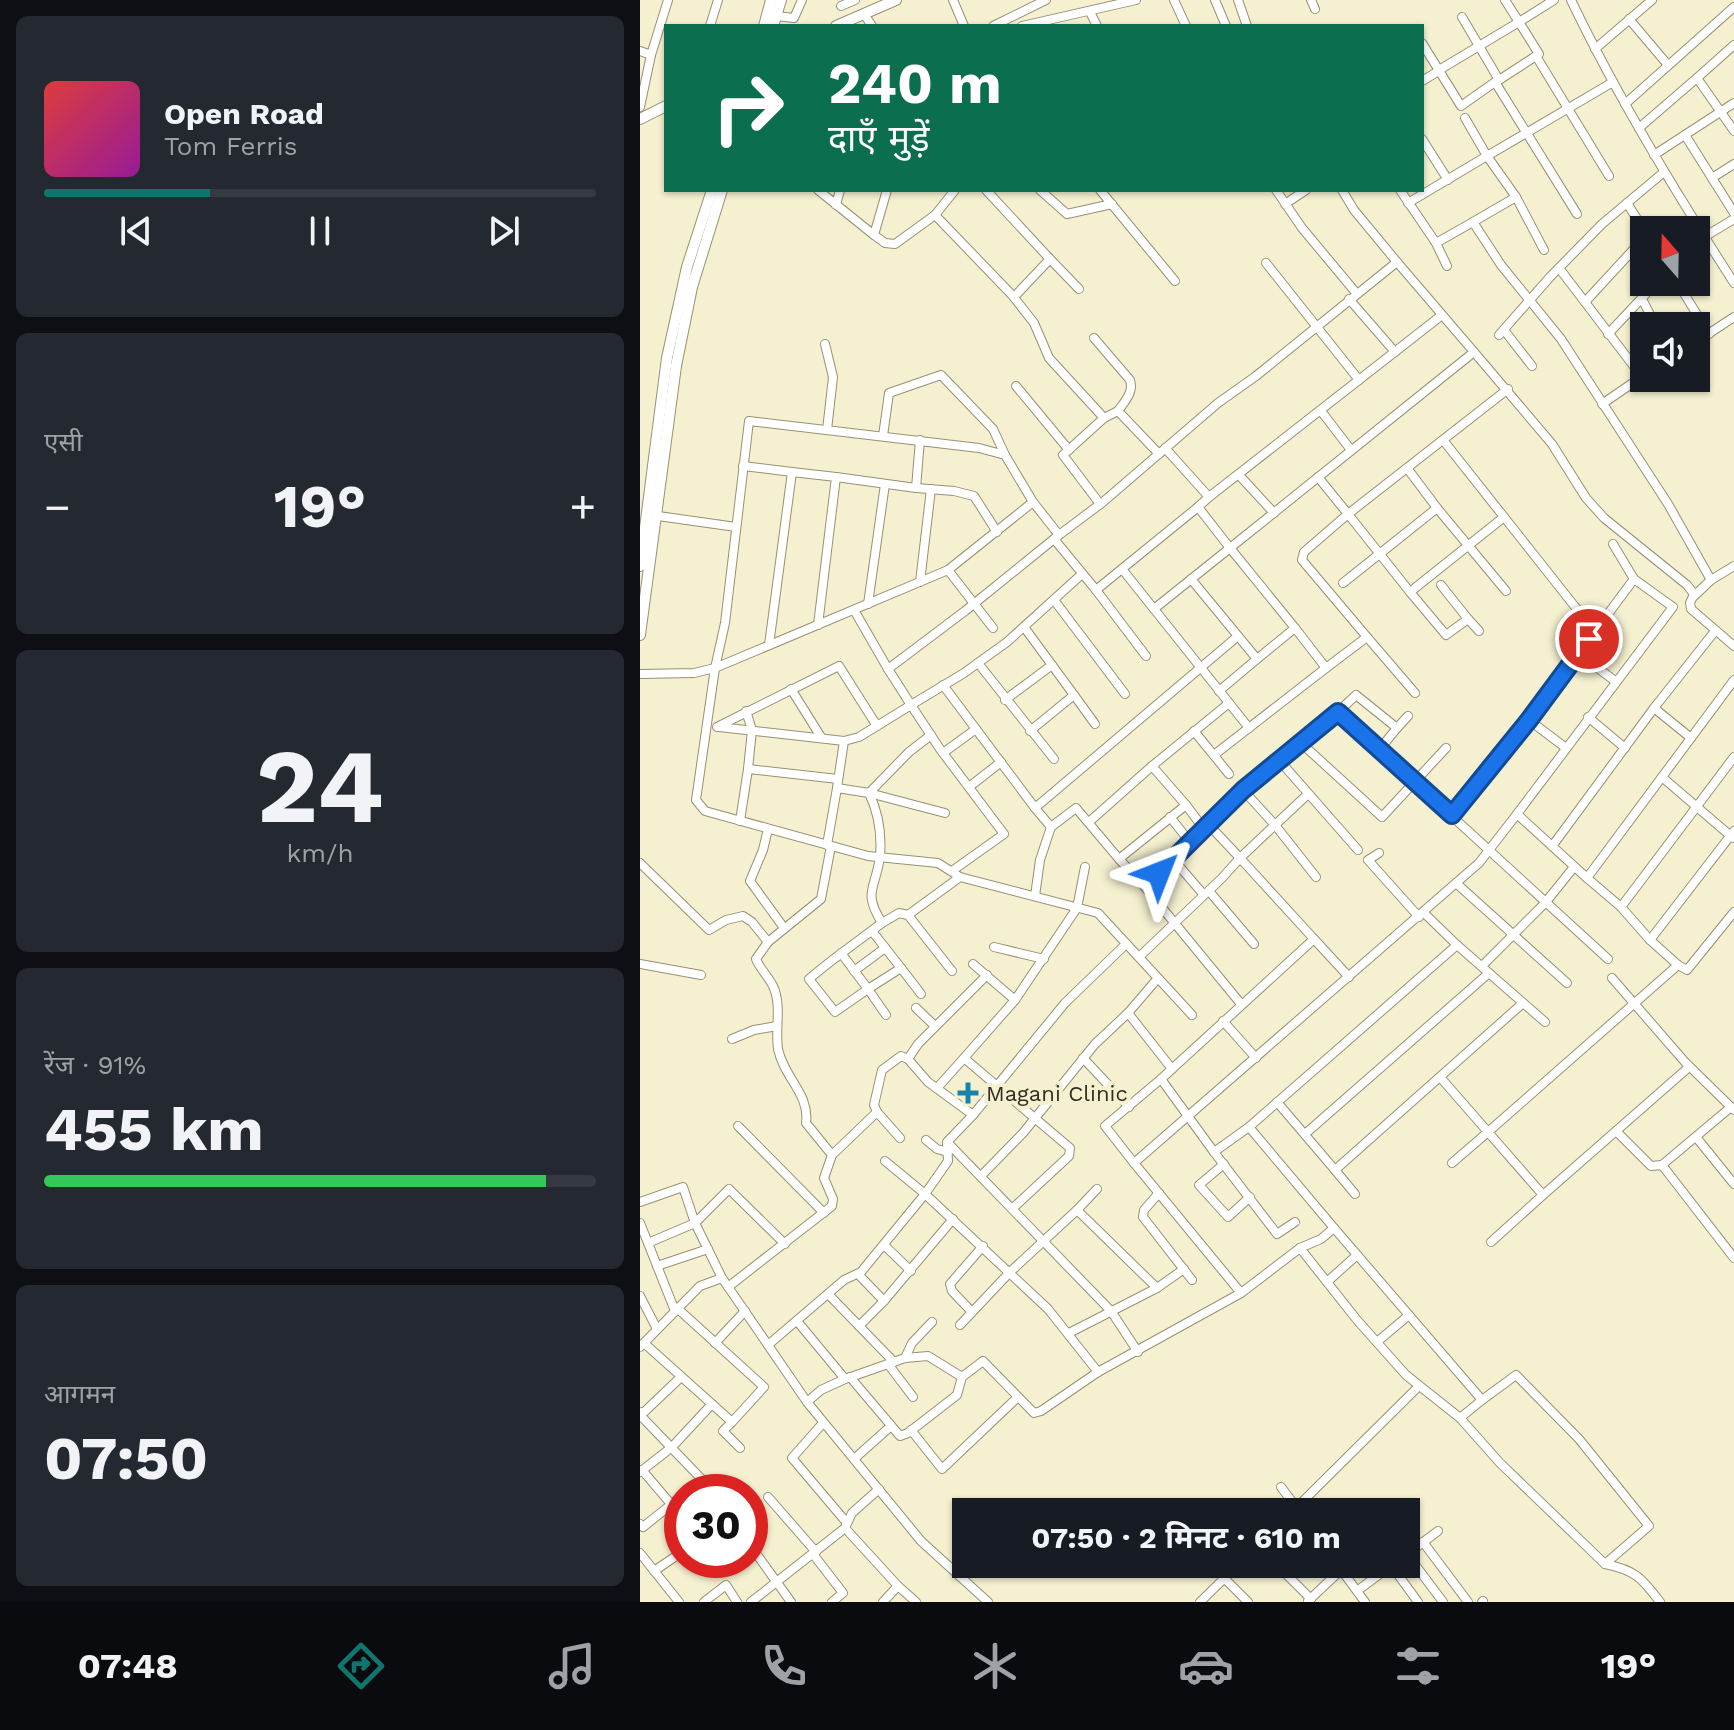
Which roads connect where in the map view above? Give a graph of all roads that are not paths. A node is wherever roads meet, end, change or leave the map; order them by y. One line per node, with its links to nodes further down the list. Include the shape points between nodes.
1 (668, 0): 42 (street)
2 (718, 0): 27 (street)
3 (771, 0): 28 (main road)
4 (781, 0): 24 (main road)
5 (802, 0): 24 (street, via 794,18)
6 (855, 0): 18 (street)
7 (896, 0): 21 (main road)
8 (953, 0): 31 (street)
9 (1046, 0): 32 (street)
10 (1174, 0): 34 (street)
11 (1215, 0): 35 (street)
12 (1238, 0): 36 (street)
13 (1505, 0): 25 (street)
14 (1554, 0): 25 (street)
15 (1572, 0): 40 (street)
16 (1652, 0): 23 (street)
17 (1132, 1): 20 (street)
18 (841, 6)
19 (1734, 7): 44 (street)
20 (1090, 12): 26 (street); 33 (street)
21 (864, 14): 29 (main road); 30 (street)
22 (1462, 17): 39 (street)
23 (1629, 19): 40 (street); 44 (street)
24 (774, 21)
25 (1519, 22): 39 (street); 43 (street)
26 (1052, 23)
27 (711, 24)
28 (765, 24)
29 (841, 24)
30 (871, 24)
31 (963, 24)
32 (997, 24)
33 (1096, 24)
34 (1185, 24)
35 (1225, 24)
36 (1246, 24)
37 (1734, 45): 46 (street)
38 (1424, 46): 45 (street)
39 (1479, 47): 45 (street); 48 (street)
40 (1595, 49): 49 (street)
41 (640, 51): 42 (street)
42 (651, 55): 52 (street)
43 (1536, 56): 48 (street); 54 (street)
44 (1668, 65): 51 (street)
45 (1439, 70): 47 (street); 48 (street, via 1461,106)
46 (1697, 78): 55 (street); 58 (street)
47 (1424, 80)
48 (1497, 81): 60 (street)
49 (1613, 82): 51 (street); 54 (street)
50 (1734, 103): 55 (street)
51 (1625, 104): 58 (street)
52 (640, 107)
53 (664, 107): 57 (main road)
54 (1566, 109): 60 (street); 67 (street)
55 (1720, 112): 59 (street); 61 (street)
56 (1465, 118): 64 (street)
57 (640, 119)
58 (1639, 128): 63 (street)
59 (1734, 131)
60 (1526, 133): 64 (street); 89 (street)
61 (1685, 135): 63 (street); 68 (street)
62 (1424, 142): 69 (street)
63 (1654, 155): 66 (street)
64 (1487, 156): 69 (street); 83 (street)
65 (1734, 164): 68 (street)
66 (1664, 172): 85 (street); 92 (street)
67 (1609, 176)
68 (1712, 178): 93 (street)
69 (1448, 180): 84 (street)
70 (711, 192): 153 (main road, via 682,286)
71 (721, 192): 160 (main road, via 689,300)
72 (820, 192): 88 (street)
73 (839, 192): 88 (street)
74 (886, 192): 96 (street)
75 (950, 192): 90 (street)
76 (988, 192): 101 (street)
77 (1042, 192): 86 (street, via 1067,214)
78 (1102, 192): 86 (street)
79 (1277, 192): 87 (street)
80 (1303, 192): 87 (street)
81 (1343, 192): 102 (street)
82 (1401, 192): 84 (street)
83 (1516, 197): 94 (street); 99 (street)
84 (1408, 203): 97 (street)
85 (1627, 203): 91 (street); 105 (street)
86 (1112, 204): 106 (street)
87 (1285, 204): 109 (street)
88 (836, 205): 96 (street)
89 (1577, 214)
90 (935, 215): 96 (street, via 895,244); 111 (street)
91 (1635, 216)
92 (1691, 216)
93 (1734, 216): 95 (street)
94 (1473, 222): 97 (street); 113 (street)
95 (1710, 233)
96 (874, 235)
97 (1436, 243): 104 (street)
98 (1710, 246): 107 (street)
99 (1544, 250)
100 (1630, 253): 114 (street)
101 (1050, 259): 108 (street); 111 (street)
102 (1397, 262): 109 (street); 116 (street)
103 (1266, 263): 118 (street)
104 (1447, 266)
105 (1559, 268): 113 (street); 114 (street)
106 (1175, 281)
107 (1734, 283)
108 (1079, 289)
109 (1353, 296): 118 (street); 123 (street)
110 (1645, 296): 112 (street)
111 (1014, 297): 134 (street, via 1034,323 1049,358)
112 (1642, 299): 115 (street); 120 (street)
113 (1530, 301): 126 (street, via 1502,332); 131 (street)
114 (1585, 302): 120 (street)
115 (1649, 312)
116 (1442, 315): 123 (street); 124 (street)
117 (1734, 317): 119 (street)
118 (1317, 327): 127 (street); 141 (street)
119 (1710, 333)
120 (1608, 334): 125 (street)
121 (1094, 338): 132 (street, via 1130,380 1129,395)
122 (825, 344): 135 (street, via 833,377)
123 (1395, 352): 127 (street)
124 (1474, 352): 130 (street); 140 (street)
125 (1630, 361)
126 (1532, 366)
127 (1359, 380): 133 (street)
128 (1016, 386): 139 (street)
129 (1630, 386): 131 (street)
130 (1508, 389): 138 (street); 183 (street, via 1604,518)
131 (1602, 404): 177 (street, via 1668,504)
132 (1118, 411): 134 (street); 141 (street)
133 (1321, 411): 140 (street); 146 (street)
134 (1104, 418): 139 (street)
135 (827, 430): 136 (street); 143 (street, via 749,421)
136 (883, 436): 137 (street); 142 (street, via 889,393 941,375 993,429)
137 (920, 440): 142 (street); 150 (street)
138 (1443, 440): 144 (street); 161 (street)
139 (1069, 450): 155 (street, via 1063,455)
140 (1351, 450): 148 (street)
141 (1162, 451): 152 (street); 155 (street)
142 (1005, 455): 154 (street)
143 (743, 466): 145 (street); 162 (street)
144 (1407, 468): 157 (street); 159 (street)
145 (792, 472): 147 (street); 202 (street)
146 (1239, 475): 152 (street); 158 (street)
147 (836, 477): 149 (street); 192 (street)
148 (1318, 477): 158 (street); 159 (street)
149 (885, 484): 150 (street); 185 (street)
150 (916, 488): 151 (street)
151 (931, 489): 163 (street, via 974,496); 176 (street)
152 (1209, 497): 156 (street)
153 (644, 498): 160 (main road)
154 (1033, 502): 163 (street); 164 (street)
155 (1100, 504): 164 (street)
156 (1198, 507): 167 (street); 171 (street)
157 (1437, 508): 166 (street); 168 (street)
158 (1274, 513): 167 (street)
159 (1348, 514): 168 (street); 201 (street, via 1304,552 1302,560)
160 (651, 515): 162 (street); 169 (main road); 199 (main road)
161 (1504, 517): 166 (street); 193 (street, via 1576,608)
162 (736, 527): 209 (street)
163 (997, 532): 172 (street)
164 (1056, 537): 173 (street); 186 (street)
165 (1613, 544): 175 (street)
166 (1469, 547): 181 (street); 182 (street)
167 (1230, 548): 174 (street); 196 (street)
168 (1380, 554): 178 (street); 182 (street)
169 (640, 566)
170 (1734, 566): 177 (street)
171 (1122, 569): 180 (street); 189 (street)
172 (948, 570): 176 (street); 186 (street)
173 (1082, 574): 180 (street); 184 (street)
174 (1191, 579): 189 (street); 200 (street)
175 (1634, 579): 188 (street); 193 (street)
176 (920, 582): 185 (street)
177 (1709, 582): 183 (street)
178 (1343, 583)
179 (1441, 585): 191 (street)
180 (1096, 590): 205 (street)
181 (1506, 591)
182 (1410, 592): 191 (street, via 1446,635)
183 (1697, 594): 187 (street)
184 (1054, 600): 194 (street); 220 (street)
185 (868, 604): 190 (street)
186 (974, 604): 195 (street); 211 (street)
187 (1690, 606): 188 (street); 198 (street)
188 (1673, 607): 215 (street)
189 (1154, 609): 212 (street)
190 (854, 610): 192 (street); 211 (street)
191 (1468, 619): 197 (street)
192 (818, 625): 202 (street)
193 (1599, 625): 204 (street)
194 (1024, 627): 207 (street); 208 (street)
195 (993, 628)
196 (1295, 628): 206 (street); 210 (street)
197 (1479, 631)
198 (1715, 631): 203 (street); 225 (street)
199 (640, 635)
200 (1238, 636): 206 (street); 212 (street)
201 (1367, 637): 210 (street); 219 (street)
202 (769, 645): 209 (street)
203 (1734, 646)
204 (1579, 654): 215 (street); 230 (street)
205 (1146, 656)
206 (1257, 659): 218 (street)
207 (978, 663): 216 (street); 222 (street)
208 (1052, 665): 221 (street); 222 (street)
209 (715, 668): 213 (street); 232 (street)
210 (1326, 668): 235 (street)
211 (888, 669): 224 (street)
212 (1200, 669): 218 (street); 268 (street)
213 (640, 674)
214 (1734, 680): 243 (street)
215 (1615, 681): 229 (street)
216 (943, 685): 224 (street); 237 (street)
217 (791, 689): 226 (street); 233 (street, via 839,666); 242 (street)
218 (1219, 691): 223 (street)
219 (1415, 693)
220 (1125, 694)
221 (1074, 695): 231 (street); 239 (street)
222 (1005, 700): 239 (street)
223 (1229, 703): 235 (street); 240 (street)
224 (911, 705): 233 (street); 241 (street)
225 (1654, 708): 243 (street); 248 (street)
226 (746, 711): 234 (street); 238 (street)
227 (1338, 712): 236 (street, via 1356,695); 245 (street); 249 (street)
228 (1408, 716): 236 (street)
229 (1588, 717): 247 (street); 248 (street)
230 (1529, 720): 247 (street); 271 (street)
231 (1095, 724)
232 (706, 726): 234 (street); 273 (street, via 696,800 705,811)
233 (877, 726): 244 (street)
234 (717, 727): 238 (street)
235 (1249, 728): 251 (street)
236 (1397, 728): 249 (street)
237 (976, 729): 250 (street); 255 (street)
238 (752, 730): 242 (street); 257 (street)
239 (1030, 731): 253 (street)
240 (1194, 731): 251 (street); 256 (street)
241 (931, 735): 250 (street); 264 (street)
242 (821, 737): 244 (street)
243 (1691, 738): 259 (street)
244 (844, 741): 261 (street)
245 (1300, 742): 254 (street); 260 (street, via 1382,817)
246 (1446, 748): 260 (street)
247 (1566, 748): 270 (street)
248 (1625, 748): 281 (street)
249 (1379, 750): 260 (street)
250 (943, 753): 262 (street)
251 (1214, 755): 258 (street)
252 (1734, 757): 267 (street)
253 (1054, 759)
254 (1279, 760): 263 (street); 265 (street)
255 (1001, 762): 262 (street); 268 (street)
256 (1152, 766): 266 (street); 274 (street)
257 (748, 769): 261 (street); 273 (street)
258 (1229, 774)
259 (1662, 777): 267 (street); 296 (street)
260 (1416, 782): 271 (street)
261 (837, 784): 264 (street); 282 (street)
262 (969, 787): 293 (street, via 1004,834)
263 (1243, 790): 275 (street); 276 (street)
264 (869, 793): 269 (street); 286 (street, via 880,823)
265 (1308, 794): 275 (street); 283 (street)
266 (1186, 805): 272 (street); 276 (street)
267 (1696, 806): 279 (street); 302 (street)
268 (1035, 808): 277 (street)
269 (945, 813)
270 (1517, 814): 281 (street); 284 (street)
271 (1452, 815): 284 (street)
272 (1170, 817): 280 (street); 288 (street)
273 (740, 821): 278 (street)
274 (1089, 822): 277 (street, via 1076,808); 288 (street)
275 (1275, 825): 287 (street); 295 (street)
276 (1206, 826): 280 (street); 287 (street)
277 (1051, 827): 300 (street)
278 (768, 829): 282 (street); 309 (street, via 750,881)
279 (1733, 835): 313 (street)
280 (1190, 842): 289 (street)
281 (1553, 845): 292 (street)
282 (829, 846): 286 (street); 309 (street, via 821,899)
283 (1358, 850)
284 (1489, 850): 297 (street); 301 (street)
285 (1379, 853): 306 (street, via 1368,860)
286 (880, 857): 293 (street, via 938,863); 307 (street, via 870,900)
287 (1240, 858): 299 (street); 312 (street)
288 (1119, 859): 298 (street)
289 (1173, 859): 298 (street); 299 (street)
290 (640, 863): 314 (street, via 709,930 743,916)
291 (1085, 867): 303 (street)
292 (1574, 867): 296 (street); 301 (street)
293 (952, 871): 294 (street)
294 (960, 877): 300 (street); 305 (street)
295 (1316, 877)
296 (1587, 878): 302 (street)
297 (1456, 883): 306 (street); 311 (street)
298 (1145, 887): 308 (street)
299 (1206, 893): 308 (street); 316 (street)
300 (1035, 896): 303 (street)
301 (1545, 903): 311 (street); 323 (street)
302 (1621, 907): 313 (street)
303 (1077, 908): 315 (street, via 1098,913); 322 (street)
304 (1734, 912): 326 (street, via 1687,970)
305 (908, 915): 307 (street, via 899,913); 330 (street)
306 (1422, 915): 317 (street); 333 (street)
307 (882, 923): 310 (street)
308 (1175, 923): 321 (street); 341 (street)
309 (784, 928): 314 (street)
310 (872, 931): 319 (street); 320 (street)
311 (1513, 935): 328 (street); 336 (street)
312 (1314, 939): 333 (street); 341 (street)
313 (1650, 940): 326 (street)
314 (768, 942): 349 (street, via 756,959 773,985)
315 (1126, 944): 321 (street); 360 (street, via 1065,1003)
316 (1254, 944)
317 (1457, 945): 328 (street); 362 (street)
318 (994, 947): 322 (street)
319 (885, 948): 327 (street); 329 (street)
320 (841, 953): 329 (street); 337 (street, via 809,979 835,1012)
321 (1139, 957): 334 (street)
322 (1044, 959): 339 (street)
323 (1608, 959)
324 (640, 964): 331 (street)
325 (973, 964): 332 (street)
326 (1678, 965): 342 (street)
327 (901, 968): 337 (street); 338 (street)
328 (1485, 970): 340 (street); 373 (street)
329 (854, 971): 337 (street)
330 (952, 971)
331 (701, 975)
332 (987, 975): 339 (street); 350 (street)
333 (1349, 977): 354 (street)
334 (1158, 978): 344 (street); 346 (street)
335 (1612, 978): 342 (street)
336 (1567, 983)
337 (868, 989): 345 (street)
338 (921, 994)
339 (1015, 1000): 352 (street)
340 (1523, 1003): 348 (street); 358 (street)
341 (1241, 1004): 347 (street)
342 (1633, 1005): 356 (street); 372 (street)
343 (916, 1008): 350 (street)
344 (1128, 1013): 353 (street); 357 (street)
345 (886, 1015)
346 (1192, 1015)
347 (1223, 1021): 354 (street); 357 (street)
348 (1545, 1022)
349 (777, 1026): 351 (street); 380 (street, via 784,1065 808,1108 806,1123)
350 (935, 1026): 355 (street)
351 (732, 1039)
352 (964, 1058): 360 (street); 361 (street)
353 (1083, 1058): 363 (street); 368 (street)
354 (1256, 1058): 367 (street)
355 (908, 1059): 361 (street); 365 (street, via 901,1056 882,1070)
356 (1689, 1067): 364 (street); 371 (street)
357 (1172, 1069): 359 (street)
358 (1440, 1077): 372 (street); 386 (street)
359 (1161, 1079): 363 (street); 367 (street)
360 (997, 1086): 366 (street); 368 (street)
361 (938, 1087): 366 (street)
362 (1277, 1102): 370 (street); 373 (street)
363 (1129, 1107): 382 (street, via 1105,1126)
364 (1732, 1109): 374 (street)
365 (877, 1112): 375 (street); 380 (street)
366 (973, 1115): 377 (street)
367 (1189, 1116): 379 (street); 382 (street)
368 (1035, 1118): 387 (street); 396 (street, via 1070,1148 1069,1156)
369 (738, 1126): 398 (street)
370 (1249, 1127): 379 (street); 403 (street)
371 (1616, 1131): 385 (street, via 1651,1166); 393 (street)
372 (1488, 1132): 383 (street); 393 (street)
373 (1305, 1134): 386 (street)
374 (1696, 1137): 385 (street); 388 (street)
375 (900, 1138)
376 (926, 1140): 378 (street)
377 (947, 1142): 378 (street); 387 (street)
378 (948, 1152): 391 (street, via 948,1161)
379 (1214, 1152): 384 (street)
380 (832, 1155): 398 (street, via 824,1178 833,1199)
381 (885, 1161): 391 (street)
382 (1134, 1163): 390 (street)
383 (1452, 1163)
384 (1224, 1164): 394 (street); 394 (street, via 1199,1185 1228,1217)
385 (1662, 1165): 413 (street)
386 (1335, 1170): 392 (street)
387 (981, 1176): 396 (street)
388 (1734, 1184)
389 (1097, 1189): 397 (street)
390 (1159, 1193): 415 (street, via 1143,1217); 424 (street)
391 (925, 1194): 399 (street); 408 (street)
392 (1355, 1194)
393 (1543, 1195): 405 (street)
394 (1250, 1197): 400 (street, via 1277,1234)
395 (640, 1202): 402 (street, via 683,1187)
396 (1013, 1208): 404 (street)
397 (1077, 1210): 404 (street); 423 (street)
398 (824, 1213): 407 (street)
399 (953, 1219): 409 (street); 416 (street)
400 (1295, 1222)
401 (640, 1223): 406 (street)
402 (695, 1223): 406 (street); 407 (street, via 729,1189); 411 (street)
403 (1334, 1228): 410 (street); 412 (street)
404 (1045, 1241): 417 (street); 430 (street)
405 (1491, 1242)
406 (648, 1243): 414 (street)
407 (785, 1244): 422 (street)
408 (884, 1245): 416 (street); 418 (street)
409 (983, 1246): 417 (street); 431 (street, via 950,1284)
410 (1300, 1248): 421 (street); 424 (street)
411 (708, 1249): 414 (street); 419 (street)
412 (1357, 1255): 421 (street); 432 (street)
413 (1734, 1258)
414 (657, 1266): 428 (street)
415 (1184, 1269): 420 (street); 423 (street)
416 (911, 1271): 427 (street)
417 (1010, 1272): 431 (street); 438 (street)
418 (858, 1274): 425 (street); 427 (street)
419 (722, 1278): 422 (street); 428 (street, via 700,1286)
420 (1192, 1280)
421 (1327, 1282): 439 (street)
422 (728, 1287): 429 (street)
423 (1157, 1288): 430 (street)
424 (1241, 1293): 443 (street)
425 (828, 1294): 433 (street); 436 (street)
426 (640, 1296): 437 (street)
427 (884, 1301): 436 (street)
428 (676, 1310): 437 (street); 440 (street)
429 (745, 1311): 440 (street); 442 (street)
430 (1111, 1311): 438 (street); 443 (street)
431 (972, 1312): 435 (street)
432 (1409, 1315): 439 (street); 453 (street)
433 (797, 1321): 442 (street); 449 (street)
434 (932, 1322): 444 (street)
435 (960, 1325)
436 (859, 1326): 445 (street)
437 (657, 1329): 441 (street)
438 (1069, 1333): 446 (street)
439 (1377, 1342): 450 (street)
440 (715, 1343): 458 (street, via 764,1387)
441 (642, 1345): 447 (street)
442 (768, 1345): 454 (street)
443 (1138, 1352): 446 (street)
444 (905, 1358): 445 (street); 448 (street, via 928,1356)
445 (891, 1363): 449 (street); 451 (street)
446 (1098, 1372): 452 (street, via 1037,1413)
447 (681, 1377): 455 (street); 456 (street)
448 (962, 1377): 452 (street, via 983,1361); 461 (street, via 957,1395)
449 (847, 1378): 454 (street); 460 (street)
450 (1419, 1386): 457 (street); 472 (street)
451 (913, 1397)
452 (1017, 1398): 461 (street, via 942,1469)
453 (1482, 1400): 457 (street); 482 (street, via 1516,1375 1579,1439 1649,1526)
454 (807, 1402): 459 (street)
455 (712, 1404): 458 (street); 462 (street)
456 (641, 1414): 462 (street)
457 (1460, 1418): 482 (street)
458 (732, 1422): 463 (street, via 723,1431)
459 (823, 1423): 464 (street); 474 (street, via 792,1458)
460 (891, 1426): 461 (street, via 900,1436); 464 (street)
461 (911, 1430)
462 (672, 1447): 465 (street); 466 (street)
463 (740, 1448)
464 (854, 1459): 468 (street)
465 (641, 1471): 469 (street)
466 (697, 1474)
467 (1281, 1487): 471 (street)
468 (879, 1489): 474 (street); 504 (street, via 921,1541)
469 (664, 1496)
470 (768, 1497): 480 (street)
471 (1288, 1498)
472 (1309, 1498)
473 (664, 1511): 475 (street)
474 (846, 1525): 480 (street); 493 (street)
475 (641, 1527)
476 (1438, 1531): 477 (street)
477 (1423, 1542): 478 (street); 510 (street)
478 (1420, 1544)
479 (640, 1553): 484 (street)
480 (815, 1553): 492 (street); 501 (street, via 843,1593)
481 (664, 1564): 484 (street)
482 (1605, 1564): 511 (street, via 1635,1573)
483 (768, 1570): 492 (street)
484 (654, 1571): 496 (street)
485 (1420, 1572): 509 (street)
486 (1224, 1578): 505 (street); 506 (street)
487 (1289, 1578): 495 (street)
488 (1329, 1578): 495 (street)
489 (1347, 1578): 494 (street)
490 (1374, 1578): 494 (street)
491 (1401, 1578): 508 (street)
492 (777, 1582): 499 (street); 500 (street)
493 (898, 1586): 502 (street); 503 (street)
494 (1357, 1591): 507 (street)
495 (1310, 1600)
496 (679, 1602)
497 (704, 1602): 498 (street, via 726,1585)
498 (737, 1602)
499 (751, 1602)
500 (791, 1602)
501 (832, 1602)
502 (883, 1602)
503 (916, 1602)
504 (987, 1602)
505 (1200, 1602)
506 (1248, 1602)
507 (1365, 1602)
508 (1418, 1602)
509 (1443, 1602)
510 (1468, 1602)
511 (1660, 1602)

